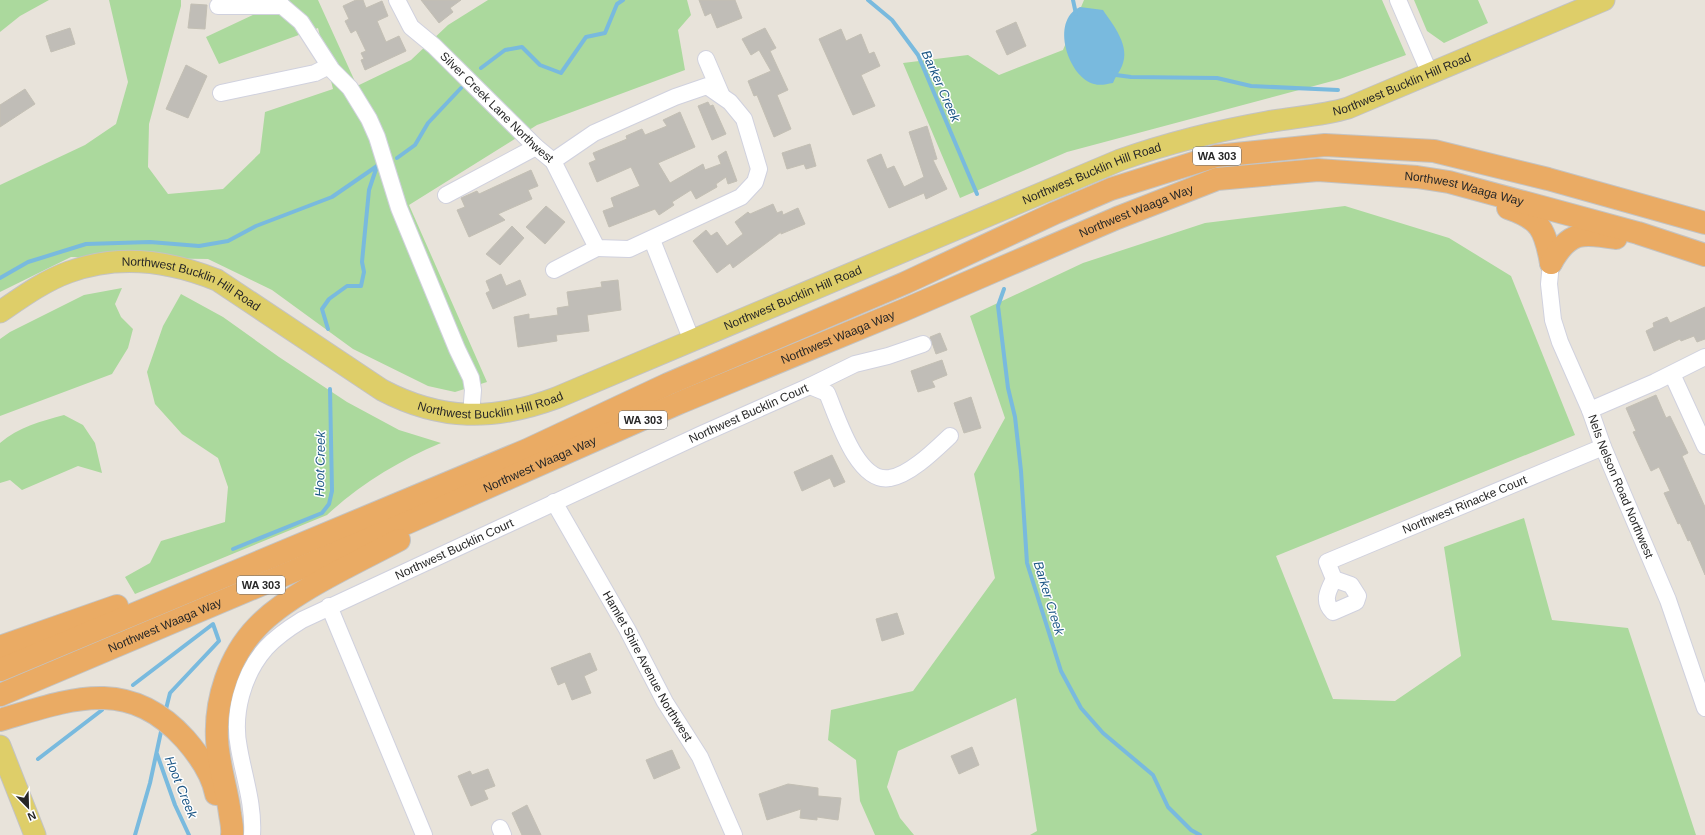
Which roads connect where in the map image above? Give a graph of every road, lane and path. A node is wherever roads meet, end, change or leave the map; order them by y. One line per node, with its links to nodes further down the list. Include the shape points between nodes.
1 (397, 0): 11 (street, Silver Creek Lane Northwest, via 411,27 434,46)
2 (1398, 0): 8 (street)
3 (1604, 0): 8 (main road, Northwest Bucklin Hill Road)
4 (278, 3): 5 (street); 7 (street, via 301,22)
5 (218, 6)
6 (706, 58): 10 (street)
7 (329, 66): 9 (street, via 315,73); 28 (street, via 362,105 377,137 399,208 471,378)
8 (1430, 74): 22 (main road, Northwest Bucklin Hill Road, via 1364,103 1339,111 1217,131 1162,145 1120,160)
9 (221, 93)
10 (721, 94): 12 (street, via 707,86 674,97 594,133); 16 (street, via 744,119 759,169 755,182 741,197)
11 (536, 147): 12 (street, Silver Creek Lane Northwest); 14 (street)
12 (553, 161): 17 (street, Silver Creek Lane Northwest)
13 (1449, 182): 18 (highway, Northwest Waaga Way / WA 303, via 1638,233); 19 (highway, via 1483,199 1527,214 1539,226 1547,240); 32 (highway, Northwest Waaga Way / WA 303, via 1417,177 1318,170 1217,179 1117,218)
14 (446, 195)
15 (1705, 224): 34 (highway, Northwest Waaga Way / WA 303, via 1548,179 1434,151 1325,145 1216,156 1111,189 905,283 668,384 527,450)
16 (652, 240): 17 (street, via 629,249); 22 (street)
17 (597, 248): 20 (street)
18 (1698, 253): 19 (highway, via 1594,234 1573,237 1559,248)
19 (1551, 263): 27 (street, Nels Nelson Road Northwest, via 1549,284 1553,320)
20 (554, 270)
21 (0, 312): 28 (main road, Northwest Bucklin Hill Road, via 33,289 80,268 122,262 165,263 217,280 382,390 400,399 437,411)
22 (692, 340): 28 (main road, Northwest Bucklin Hill Road, via 534,406 498,414)
23 (923, 344): 26 (street, via 855,364)
24 (1705, 357): 25 (street)
25 (1672, 374): 27 (street); 30 (street)
26 (810, 386): 29 (street, Northwest Bucklin Court, via 827,392 855,454 863,466 878,476 890,478 903,474 931,454); 33 (street, Northwest Bucklin Court)
27 (1590, 410): 31 (street, Nels Nelson Road Northwest)
28 (471, 415)
29 (950, 436)
30 (1705, 446)
31 (1603, 447): 35 (street, Northwest Rinacke Court, via 1327,562); 40 (street, Nels Nelson Road Northwest, via 1668,600)
32 (521, 474): 39 (highway, Northwest Waaga Way / WA 303); 45 (highway, via 300,595 256,628 231,665 223,686 218,714 217,740 228,795)
33 (554, 502): 36 (street, Northwest Bucklin Court); 48 (street, Hamlet Shire Avenue Northwest, via 627,629 665,702 700,757)
34 (260, 560): 37 (highway); 38 (highway, Northwest Waaga Way / WA 303)
35 (1334, 580)
36 (329, 606): 46 (street, Northwest Bucklin Court, via 302,620 266,648 254,664 245,684 239,703 237,731 250,797); 47 (street)
37 (0, 647)
38 (0, 670)
39 (0, 695)
40 (1705, 708)
41 (0, 720): 44 (highway, via 50,705 97,697 112,698 146,709 167,721 203,762 214,786 220,820)
42 (2, 750): 43 (main road)
43 (35, 835)
44 (219, 835)
45 (232, 835)
46 (252, 835)
47 (424, 835)
48 (734, 835)

